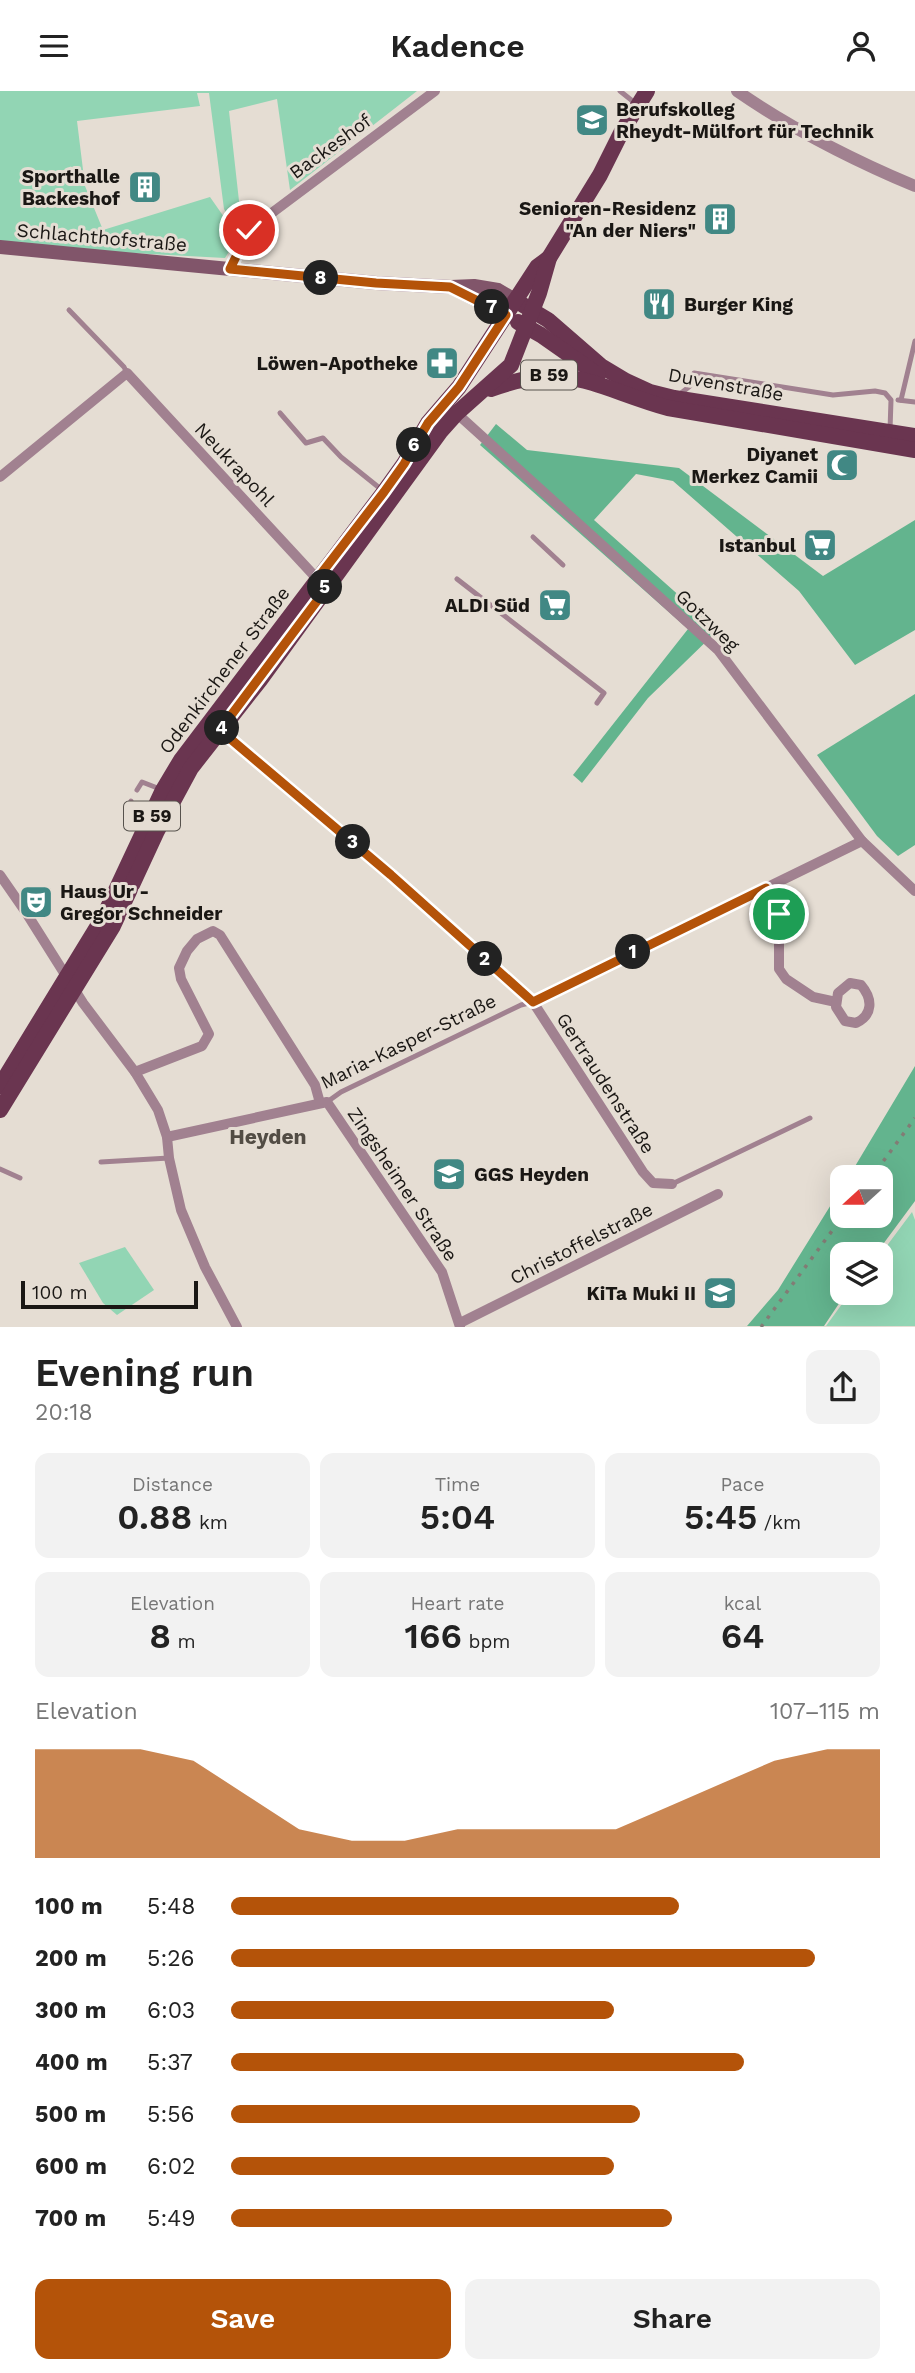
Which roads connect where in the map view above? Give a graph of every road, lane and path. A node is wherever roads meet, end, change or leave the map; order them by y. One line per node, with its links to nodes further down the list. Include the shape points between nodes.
1 (435, 91): 8 (street, Backeshof, via 249,230)
2 (620, 91): 4 (lane)
3 (737, 91): 5 (street, via 769,113)
4 (642, 98): 7 (main road)
5 (915, 186)
6 (0, 247): 8 (main road, Schlachthofstraße)
7 (549, 258): 10 (main road, B 59, via 537,267); 12 (main road, Odenkirchener Straße)
8 (230, 269): 9 (main road, Schlachthofstraße)
9 (450, 287): 10 (main road, Schlachthofstraße, via 498,290); 13 (main road, Schlachthofstraße)
10 (515, 300): 12 (main road, Duvenstraße / B 59); 13 (main road, Odenkirchener Straße / B 59)
11 (69, 310): 16 (lane)
12 (532, 310): 14 (main road, Odenkirchener Straße); 19 (main road, Duvenstraße / B 59, via 617,376)
13 (506, 315): 14 (main road, B 59); 23 (main road, Odenkirchener Straße / B 59, via 459,387)
14 (526, 326): 17 (main road, B 59); 18 (main road, Odenkirchener Straße, via 511,365)
15 (915, 341): 21 (lane)
16 (127, 373): 28 (street); 33 (street, Neukrapohl)
17 (621, 391): 18 (main road, B 59, via 552,375 511,381); 26 (main road, Duvenstraße / B 59, via 668,408)
18 (479, 393): 23 (main road, Odenkirchener Straße / B 59)
19 (674, 398): 20 (lane, via 690,386 694,373 833,395 875,391); 26 (main road, Duvenstraße / B 59)
20 (891, 400): 21 (lane); 26 (lane)
21 (901, 400): 22 (lane)
22 (915, 402)
23 (451, 408): 29 (main road, Odenkirchener Straße / B 59, via 421,433); 33 (main road, Odenkirchener Straße / B 59, via 436,438); 40 (street, Gotzweg, via 718,650)
24 (280, 413): 29 (lane, via 306,443 323,438)
25 (915, 436): 26 (main road, Duvenstraße / B 59)
26 (888, 440): 27 (main road, Duvenstraße / B 59)
27 (915, 450)
28 (0, 477)
29 (384, 492): 33 (main road, Odenkirchener Straße / B 59)
30 (533, 537): 31 (lane)
31 (564, 565)
32 (457, 579): 34 (lane, via 604,693)
33 (322, 584): 35 (main road, Odenkirchener Straße / B 59)
34 (597, 703)
35 (216, 726): 37 (main road, Odenkirchener Straße / B 59, via 181,760); 45 (street, Gertraudenstraße)
36 (137, 790): 37 (lane, via 142,782)
37 (169, 792): 39 (main road, Odenkirchener Straße / B 59)
38 (131, 801): 39 (lane, via 128,810)
39 (152, 828): 44 (main road, Odenkirchener Straße / B 59)
40 (862, 841): 42 (street, Maria-Kasper-Straße); 43 (street, Gotzweg)
41 (0, 875): 44 (street)
42 (766, 888): 45 (street, Maria-Kasper-Straße); 46 (street, via 779,914 779,969 813,997)
43 (915, 891)
44 (71, 985): 47 (street); 48 (main road, Odenkirchener Straße / B 59); 50 (main road, Odenkirchener Straße / B 59)
45 (533, 1002): 49 (lane, Maria-Kasper-Straße); 57 (street, Gertraudenstraße, via 643,1172 653,1183)
46 (836, 1002)
47 (135, 1072): 49 (street, Zingsheimer Straße, via 202,1046 206,1040 206,1024 179,968 197,939 213,931 220,935 297,1055); 52 (street, via 158,1110)
48 (0, 1086)
49 (323, 1103): 52 (street, Maria-Kasper-Straße); 59 (street, Zingsheimer Straße, via 442,1272)
50 (0, 1109)
51 (810, 1118): 57 (lane, Gertraudenstraße)
52 (167, 1137): 53 (street)
53 (169, 1159): 54 (lane); 60 (street, via 181,1210)
54 (101, 1162)
55 (0, 1169): 56 (lane)
56 (19, 1178)
57 (672, 1184)
58 (718, 1193): 59 (street, Christoffelstraße)
59 (460, 1325)
60 (237, 1327)

